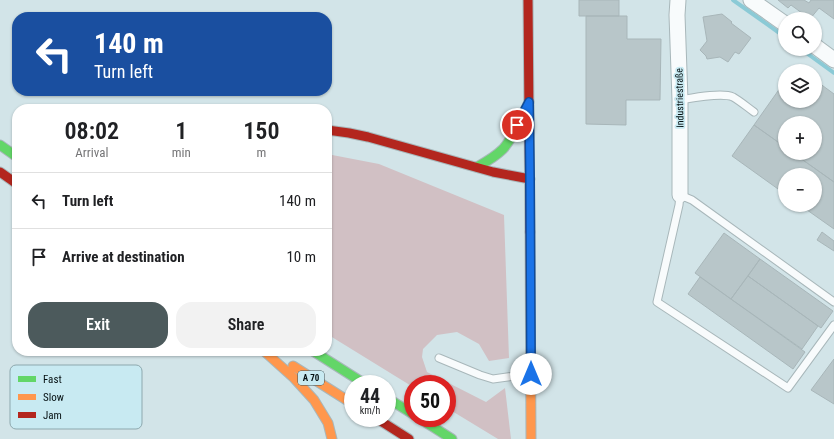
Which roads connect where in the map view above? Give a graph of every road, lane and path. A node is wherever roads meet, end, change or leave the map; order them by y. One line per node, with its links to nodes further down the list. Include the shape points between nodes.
1 (528, 0): 8 (main road)
2 (678, 0): 7 (street, Industriestraße)
3 (751, 0): 4 (street)
4 (778, 19)
5 (822, 51): 6 (street)
6 (834, 60)
7 (680, 100): 9 (lane, via 724,95 733,97); 17 (street, Industriestraße)
8 (529, 102): 13 (main road, via 504,148); 15 (main road)
9 (754, 112)
10 (332, 131): 13 (main road, via 368,137)
11 (0, 145): 12 (main road)
12 (12, 153)
13 (477, 167): 15 (main road)
14 (0, 172): 16 (main road)
15 (530, 179): 24 (main road)
16 (12, 180)
17 (680, 195): 18 (lane, via 692,200); 19 (lane, via 657,302 788,388)
18 (834, 302)
19 (834, 325)
20 (270, 356): 29 (main road, via 314,400 328,423)
21 (278, 356): 26 (main road, A 70)
22 (322, 356): 25 (main road, A 70)
23 (439, 358): 24 (lane, via 493,379)
24 (531, 374): 32 (main road)
25 (351, 375)
26 (344, 398)
27 (391, 427): 30 (main road)
28 (433, 427): 31 (main road)
29 (332, 439)
30 (410, 439)
31 (452, 439)
32 (531, 439)

